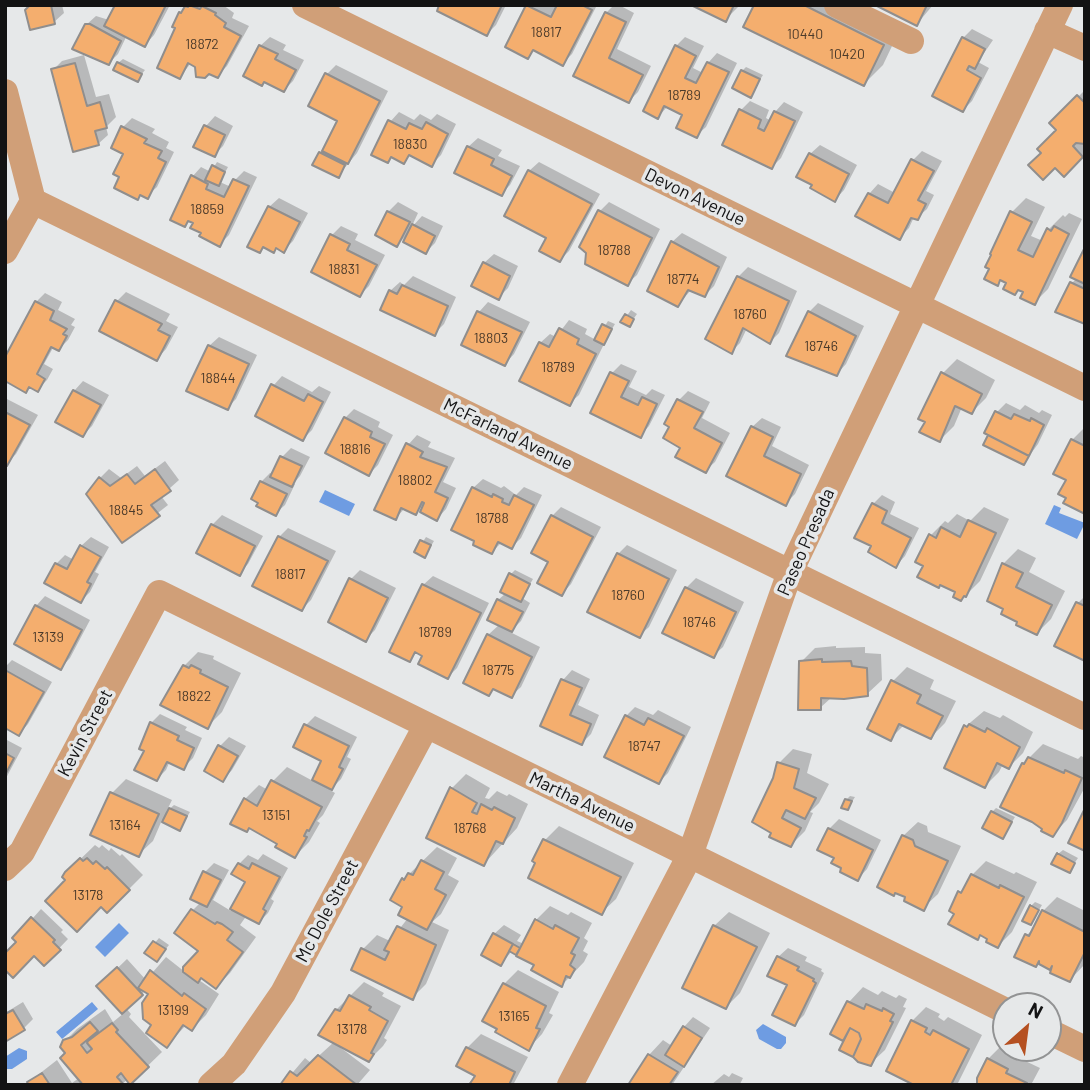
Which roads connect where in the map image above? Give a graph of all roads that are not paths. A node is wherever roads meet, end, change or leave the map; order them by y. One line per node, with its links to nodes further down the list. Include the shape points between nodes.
1 (305, 5): 10 (street, Devon Avenue)
2 (849, 8): 5 (street)
3 (1054, 18): 4 (street); 6 (street); 10 (street, Paseo Presada)
4 (1085, 33)
5 (911, 41)
6 (1085, 48)
7 (5, 92): 8 (street)
8 (33, 201): 9 (street); 12 (street, McFarland Avenue)
9 (5, 251)
10 (917, 305): 11 (street, Devon Avenue); 12 (street, Paseo Presada)
11 (1085, 388)
12 (790, 572): 14 (street, McFarland Avenue); 16 (street, Paseo Presada)
13 (159, 593): 15 (street, Martha Avenue); 17 (street, Kevin Street, via 22,852)
14 (1085, 718)
15 (426, 726): 16 (street, Martha Avenue); 21 (street, Mc Dole Street, via 283,993 234,1064)
16 (691, 855): 18 (street, Martha Avenue); 22 (street, Paseo Presada)
17 (5, 868)
18 (992, 1003)
19 (1062, 1038): 20 (street)
20 (1085, 1049)
21 (211, 1085)
22 (570, 1085)

